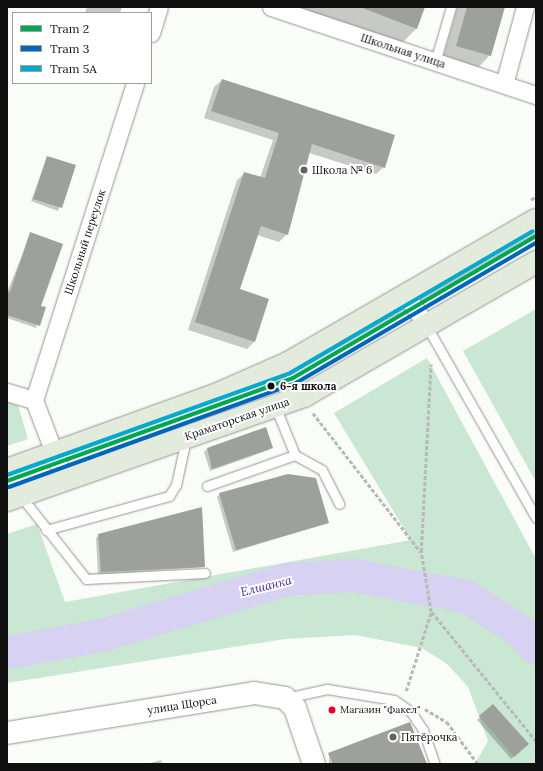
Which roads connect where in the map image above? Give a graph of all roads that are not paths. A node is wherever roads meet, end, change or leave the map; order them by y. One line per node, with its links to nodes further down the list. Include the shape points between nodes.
1 (159, 7): 5 (street)
2 (271, 7): 6 (street, Школьная улица)
3 (451, 7): 6 (lane)
4 (525, 7): 8 (street)
5 (152, 30)
6 (435, 62): 8 (street, Школьная улица)
7 (135, 84): 15 (street, Школьный переулок)
8 (504, 84): 9 (street, Школьная улица)
9 (536, 95)
10 (529, 212): 12 (main road)
11 (536, 262): 13 (main road, Краматорская улица)
12 (406, 295): 13 (street); 18 (main road, via 288,363 213,396)
13 (429, 331): 16 (main road, Краматорская улица, via 304,396); 25 (lane)
14 (7, 392): 15 (street)
15 (34, 400): 18 (street)
16 (275, 406): 17 (main road, Краматорская улица); 19 (lane)
17 (187, 437): 21 (main road, Краматорская улица); 26 (lane, via 176,485 169,496)
18 (54, 454): 20 (main road); 21 (street)
19 (295, 455): 22 (lane); 24 (lane, via 322,470)
20 (7, 470)
21 (64, 479): 23 (main road, Краматорская улица)
22 (207, 486)
23 (13, 498): 26 (lane)
24 (339, 504)
25 (536, 518)
26 (46, 530): 27 (lane, via 86,579)
27 (205, 573)
28 (285, 698): 29 (street, улица Щорса, via 254,693); 30 (street, via 295,708); 31 (lane, via 327,689 394,700 411,712 423,730)
29 (7, 733)
30 (314, 764)
31 (435, 764)

